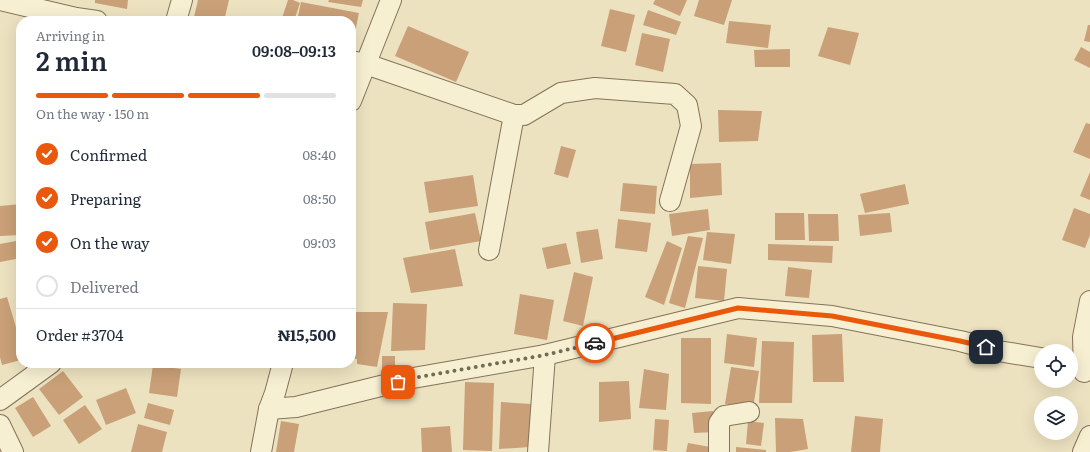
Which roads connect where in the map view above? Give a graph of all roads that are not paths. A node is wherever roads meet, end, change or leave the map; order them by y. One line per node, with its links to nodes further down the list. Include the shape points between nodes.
1 (0, 0): 4 (street)
2 (182, 0): 5 (street)
3 (391, 0): 6 (street)
4 (68, 16)
5 (177, 16)
6 (359, 62): 7 (street); 8 (street)
7 (356, 77)
8 (514, 115): 9 (street, via 524,115 561,93 595,88 675,94 687,105 691,126); 10 (street)
9 (670, 201)
10 (488, 250)
11 (1090, 301): 16 (street, via 1083,337)
12 (545, 355): 13 (street, via 738,308 832,316); 18 (street, via 413,378 296,407); 24 (street)
13 (1034, 357)
14 (44, 368): 17 (street)
15 (282, 368): 18 (street)
16 (1082, 372)
17 (0, 400)
18 (269, 409): 23 (street)
19 (749, 412): 25 (street, via 724,416 720,420)
20 (0, 425): 22 (street)
21 (1090, 436): 26 (street)
22 (13, 452)
23 (260, 452)
24 (538, 452)
25 (719, 452)
26 (1083, 452)

